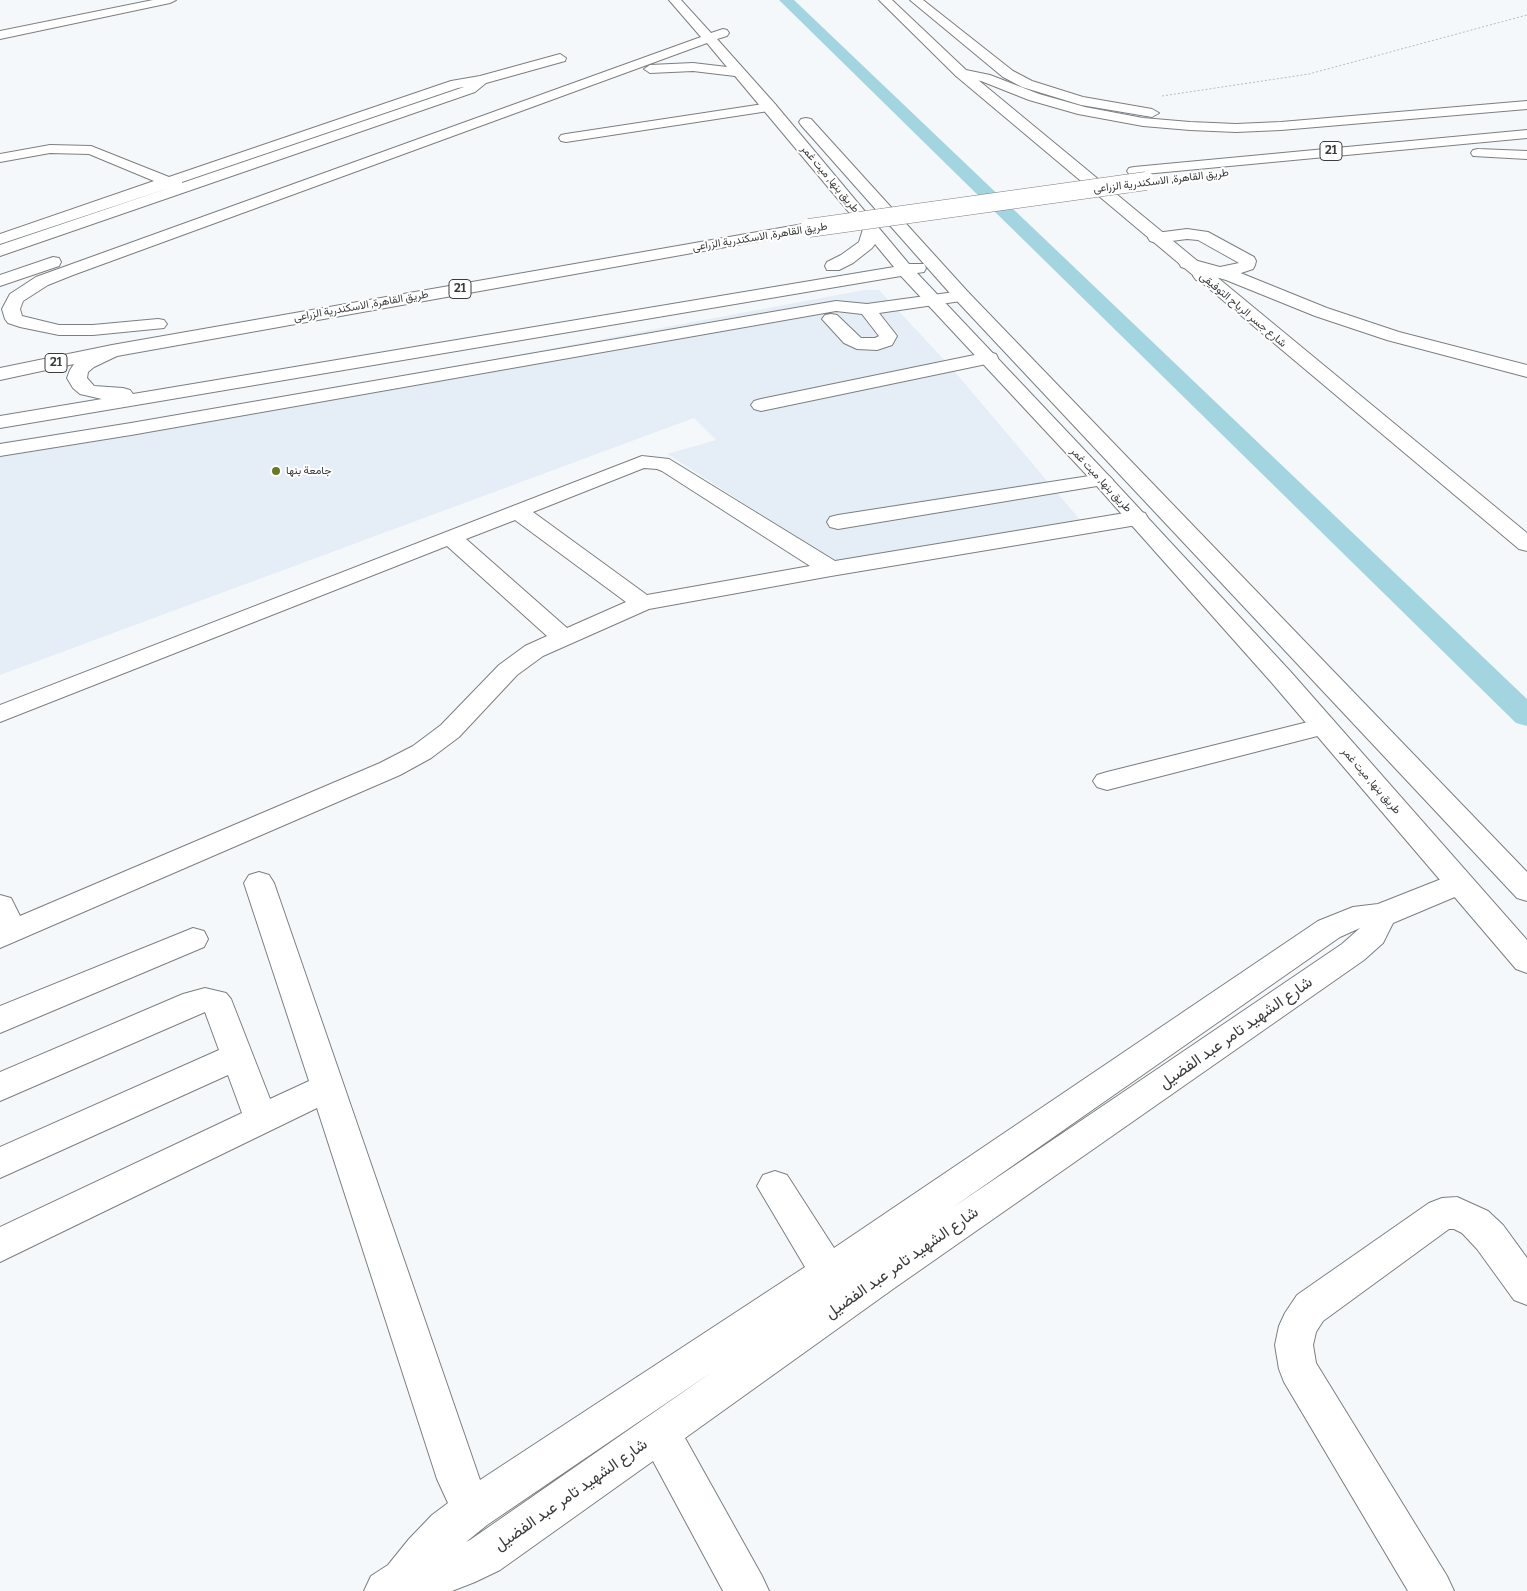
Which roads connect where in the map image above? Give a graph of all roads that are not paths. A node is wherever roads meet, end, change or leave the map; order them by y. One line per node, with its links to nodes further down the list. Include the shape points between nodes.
1 (170, 0): 6 (main road)
2 (674, 0): 5 (main road, طريق بنها, ميت غمر)
3 (885, 0): 10 (main road, شارع جسر الرياح التوفيقى)
4 (916, 0): 15 (main road, via 1008,74 1027,84 1081,102)
5 (701, 23): 9 (main road, طريق بنها, ميت غمر); 11 (main road); 29 (main road, طريق بنها, ميت غمر)
6 (0, 35)
7 (662, 39): 37 (main road, via 618,62)
8 (560, 58): 12 (main road)
9 (738, 72): 11 (main road, via 676,67); 14 (main road, طريق بنها, ميت غمر)
10 (961, 74): 13 (main road, via 985,78 1041,100 1083,111 1143,122 1190,126 1281,126); 27 (main road, شارع جسر الرياح التوفيقى)
11 (599, 77): 44 (main road, via 67,271 42,281 16,298 11,309 14,319 59,330)
12 (481, 80): 23 (main road, via 456,84); 24 (main road, via 470,89)
13 (1527, 105)
14 (770, 107): 17 (main road); 26 (main road, طريق بنها, ميت غمر)
15 (1152, 113)
16 (1527, 134): 22 (main road, طريق القاهرة, الاسكندرية الزراعى / 21, via 1416,143)
17 (566, 138)
18 (1527, 147): 19 (main road, طريق القاهرة, الاسكندرية الزراعى / 21)
19 (1447, 152): 20 (main road); 22 (main road, طريق القاهرة, الاسكندرية الزراعى / 21)
20 (1527, 155)
21 (0, 158): 23 (main road, via 50,149 90,150)
22 (1140, 176): 25 (main road, طريق القاهرة, الاسكندرية الزراعى / 21, bridge)
23 (168, 182): 24 (main road); 28 (main road)
24 (182, 188): 30 (main road)
25 (804, 223): 38 (main road, طريق القاهرة, الاسكندرية الزراعى / 21); 45 (main road, طريق القاهرة, الاسكندرية الزراعى / 21, via 599,264)
26 (871, 229): 31 (main road, طريق بنها, ميت غمر); 34 (main road, via 862,249)
27 (1156, 238): 32 (main road, شارع جسر الرياح التوفيقى); 35 (main road, via 1202,235 1248,261 1245,267)
28 (0, 239)
29 (918, 249): 31 (main road); 33 (main road, طريق بنها, ميت غمر)
30 (0, 251)
31 (898, 262): 33 (main road); 34 (main road); 40 (main road, طريق بنها, ميت غمر); 51 (main road)
32 (1187, 263): 35 (main road); 36 (main road, شارع جسر الرياح التوفيقى)
33 (934, 265): 39 (main road, طريق بنها, ميت غمر)
34 (833, 266): 45 (main road, via 131,393 87,390 77,378 79,370 98,356)
35 (1221, 272): 36 (main road); 48 (main road, via 1356,324)
36 (1202, 276): 59 (main road, شارع جسر الرياح التوفيقى)
37 (0, 281)
38 (324, 296)
39 (962, 296): 40 (main road); 68 (main road, طريق بنها, ميت غمر)
40 (932, 300): 41 (main road); 47 (main road, طريق بنها, ميت غمر)
41 (867, 309): 42 (main road); 42 (main road, via 888,336 877,344 857,343); 52 (main road, via 836,306)
42 (831, 319): 53 (main road)
43 (178, 321): 44 (main road, 21)
44 (158, 324): 46 (main road, 21)
45 (112, 351): 49 (main road, طريق القاهرة, الاسكندرية الزراعى / 21)
46 (0, 358)
47 (988, 358): 50 (main road); 54 (main road, طريق بنها, ميت غمر)
48 (1527, 371)
49 (0, 374)
50 (761, 405)
51 (0, 422)
52 (0, 450)
53 (0, 467)
54 (1102, 480): 56 (main road, طريق بنها, ميت غمر); 57 (main road)
55 (517, 511): 58 (main road); 60 (main road, via 642,462 662,463); 61 (main road)
56 (1137, 518): 60 (main road); 64 (main road, طريق بنها, ميت غمر)
57 (838, 522)
58 (450, 537): 62 (main road); 63 (main road)
59 (1527, 544)
60 (831, 569): 61 (main road)
61 (643, 603): 62 (main road)
62 (563, 637): 70 (main road, via 534,651 508,670 450,732 390,769)
63 (0, 714)
64 (1324, 726): 65 (main road); 66 (main road, طريق بنها, ميت غمر)
65 (1107, 781)
66 (1459, 883): 69 (main road, شارع الشهيد تامر عبد الفضيل); 72 (main road, طريق بنها, ميت غمر)
67 (259, 884): 76 (main road)
68 (1527, 890)
69 (1382, 915): 81 (main road, شارع الشهيد تامر عبد الفضيل, via 1353,918 1329,929); 83 (main road, شارع الشهيد تامر عبد الفضيل, via 1372,935 1353,952 880,1277)
70 (5, 925)
71 (194, 939): 73 (main road)
72 (1527, 960)
73 (0, 1020)
74 (237, 1056): 75 (main road, via 220,1008 215,1002 205,1000); 77 (main road); 78 (main road)
75 (0, 1087)
76 (327, 1088): 77 (main road); 84 (main road, via 458,1479)
77 (261, 1120): 80 (main road)
78 (0, 1163)
79 (775, 1186): 81 (main road)
80 (0, 1245)
81 (829, 1272): 84 (main road, شارع الشهيد تامر عبد الفضيل)
82 (1527, 1288): 87 (main road, via 1475,1222 1457,1213 1442,1214 1310,1308 1298,1326 1294,1345 1298,1369)
83 (660, 1433): 85 (main road, شارع الشهيد تامر عبد الفضيل, via 485,1555 460,1567); 86 (main road)
84 (472, 1510): 85 (main road, شارع الشهيد تامر عبد الفضيل, via 447,1530)
85 (395, 1585)
86 (747, 1591)
87 (1432, 1591)

